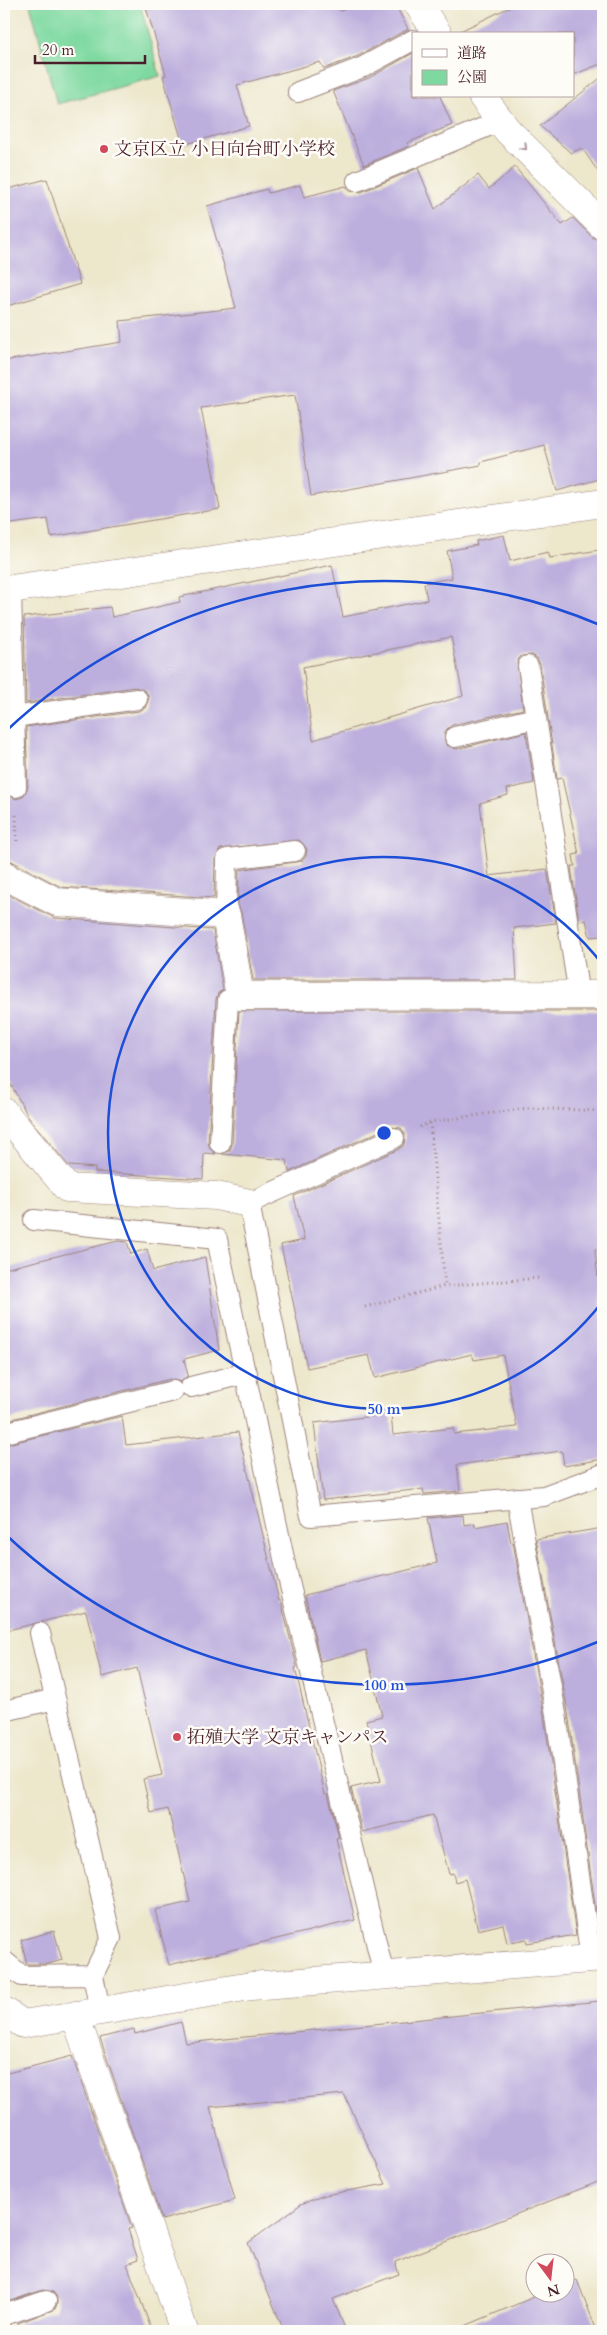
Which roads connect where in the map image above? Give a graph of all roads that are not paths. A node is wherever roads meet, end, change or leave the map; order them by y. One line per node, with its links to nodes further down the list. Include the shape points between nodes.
1 (418, 4): 2 (street)
2 (427, 32)
3 (412, 42): 4 (lane, via 363,67)
4 (298, 92)
5 (483, 98): 6 (street)
6 (500, 121): 7 (lane); 8 (street, one-way to 8)
7 (358, 181)
8 (603, 226)
9 (603, 503): 10 (street)
10 (8, 590): 13 (lane)
11 (528, 666): 14 (lane)
12 (138, 699): 13 (lane)
13 (14, 717): 16 (lane)
14 (536, 718): 15 (lane); 20 (lane)
15 (455, 737)
16 (16, 787)
17 (294, 851): 19 (lane, via 227,859)
18 (11, 875): 19 (street, via 57,902)
19 (226, 915): 21 (street)
20 (591, 995): 21 (street)
21 (240, 996): 24 (lane, via 228,1000)
22 (4, 1112): 25 (street, via 67,1188 216,1196)
23 (394, 1138): 25 (lane)
24 (220, 1143)
25 (249, 1203): 30 (lane, via 311,1516)
26 (34, 1220): 27 (lane, via 217,1239)
27 (246, 1372): 28 (lane); 37 (lane, via 287,1573)
28 (4, 1433)
29 (603, 1474): 30 (lane, via 544,1496)
30 (517, 1498): 34 (lane)
31 (40, 1633): 32 (lane)
32 (55, 1699): 33 (lane); 36 (lane, via 111,1938)
33 (4, 1711)
34 (597, 1958): 37 (street)
35 (4, 1961): 36 (lane, via 22,1976)
36 (93, 1975): 39 (lane)
37 (384, 1975): 39 (street, via 251,1986)
38 (4, 2011): 39 (street, via 23,2024)
39 (88, 2013): 42 (street)
40 (46, 2301): 41 (lane)
41 (4, 2315)
42 (184, 2331)

